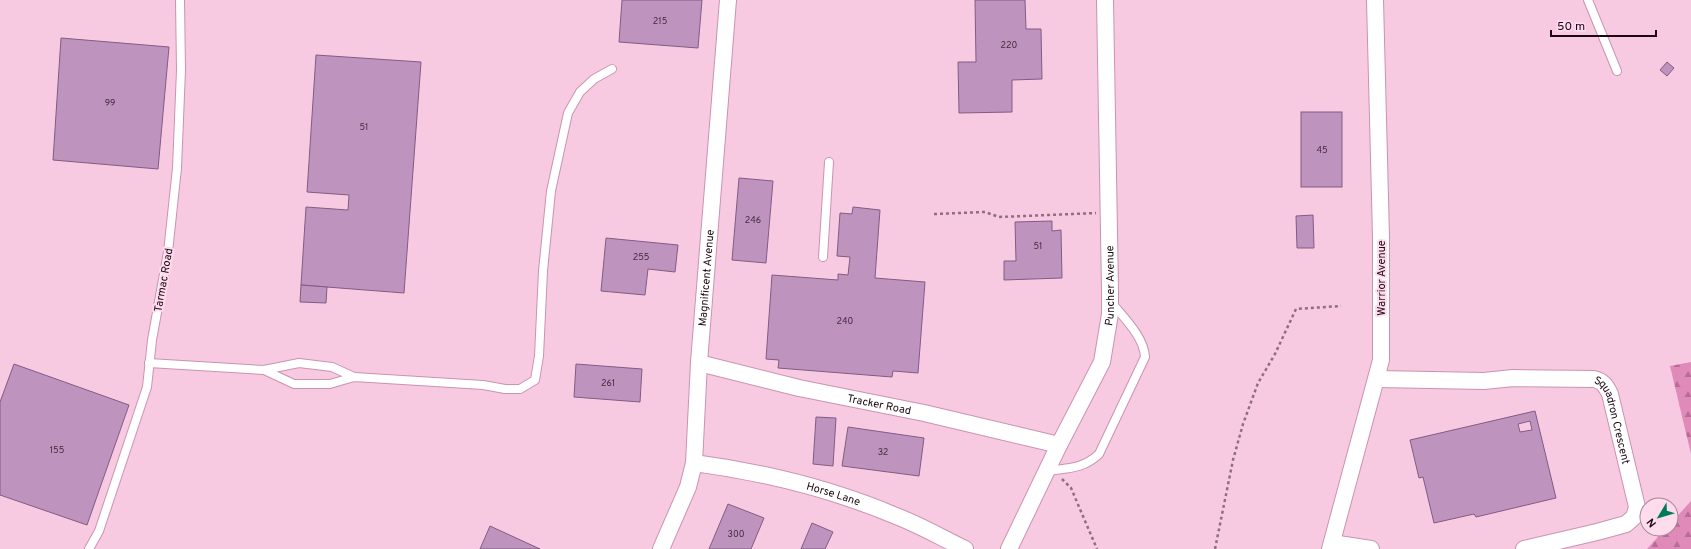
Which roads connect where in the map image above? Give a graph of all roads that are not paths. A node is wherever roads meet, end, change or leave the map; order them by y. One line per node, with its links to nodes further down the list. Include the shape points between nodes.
1 (180, 0): 11 (lane, Tarmac Road, via 181,70 177,168 168,252)
2 (728, 0): 12 (street, Magnificent Avenue)
3 (1105, 0): 10 (street, Puncher Avenue)
4 (1375, 0): 15 (street, Warrior Avenue, via 1381,237 1381,346)
5 (1588, 0): 7 (lane)
6 (612, 69): 14 (lane, via 594,79 580,92 568,113 551,191 542,271 539,356 535,380 520,388 505,389 483,385)
7 (1616, 71)
8 (829, 162): 9 (lane)
9 (823, 257)
10 (1110, 300): 16 (street, Puncher Avenue, via 1102,362); 18 (lane, via 1138,337 1145,349 1145,358 1100,454 1080,467)
11 (149, 363): 13 (lane); 20 (lane, Tarmac Road, via 147,388 99,531)
12 (699, 363): 16 (street, Tracker Road, via 799,388); 17 (street, Magnificent Avenue)
13 (264, 370): 14 (lane, via 299,363 332,367); 14 (lane, via 294,384 330,384)
14 (354, 377)
15 (1377, 379): 19 (street, Warrior Avenue); 25 (street, Squadron Crescent, via 1594,379 1605,384 1610,394 1637,507 1634,517 1626,524)
16 (1059, 445): 18 (street, Puncher Avenue)
17 (694, 463): 21 (street, Magnificent Avenue, via 688,487); 22 (street, Horse Lane, via 751,472 850,499 897,516)
18 (1047, 470): 23 (street, Puncher Avenue)
19 (1331, 546): 24 (street)
20 (89, 549)
21 (662, 549)
22 (965, 549)
23 (1009, 549)
24 (1371, 549)
25 (1524, 549)

